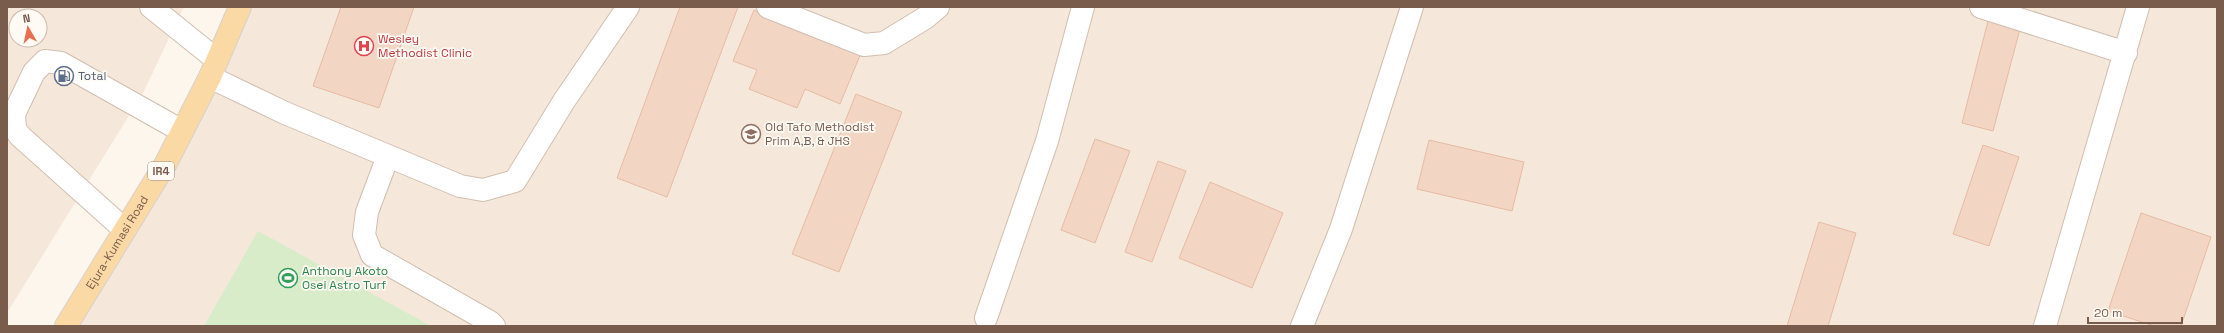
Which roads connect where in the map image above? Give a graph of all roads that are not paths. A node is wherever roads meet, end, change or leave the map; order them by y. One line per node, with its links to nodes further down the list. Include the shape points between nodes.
1 (152, 7): 11 (street)
2 (240, 7): 11 (main road, Ejura-Kumasi Road / IR4)
3 (628, 7): 13 (street, via 514,180 483,190 460,186)
4 (768, 7): 5 (street, via 864,45 884,43)
5 (938, 7)
6 (1082, 7): 15 (street, via 1047,141)
7 (1412, 7): 18 (street, via 1341,229)
8 (1981, 7): 10 (street)
9 (2138, 7): 10 (street)
10 (2126, 53): 19 (street)
11 (213, 69): 12 (main road, Ejura-Kumasi Road / IR4); 13 (street, via 285,113)
12 (182, 131): 14 (main road, Ejura-Kumasi Road / IR4, via 166,163); 14 (street, via 61,63 45,61 34,72 14,114 15,129)
13 (388, 156): 17 (street, via 367,212 364,235 372,255)
14 (125, 230): 16 (main road, Ejura-Kumasi Road / IR4)
15 (986, 318)
16 (66, 326)
17 (494, 326)
18 (1302, 326)
19 (2045, 326)

